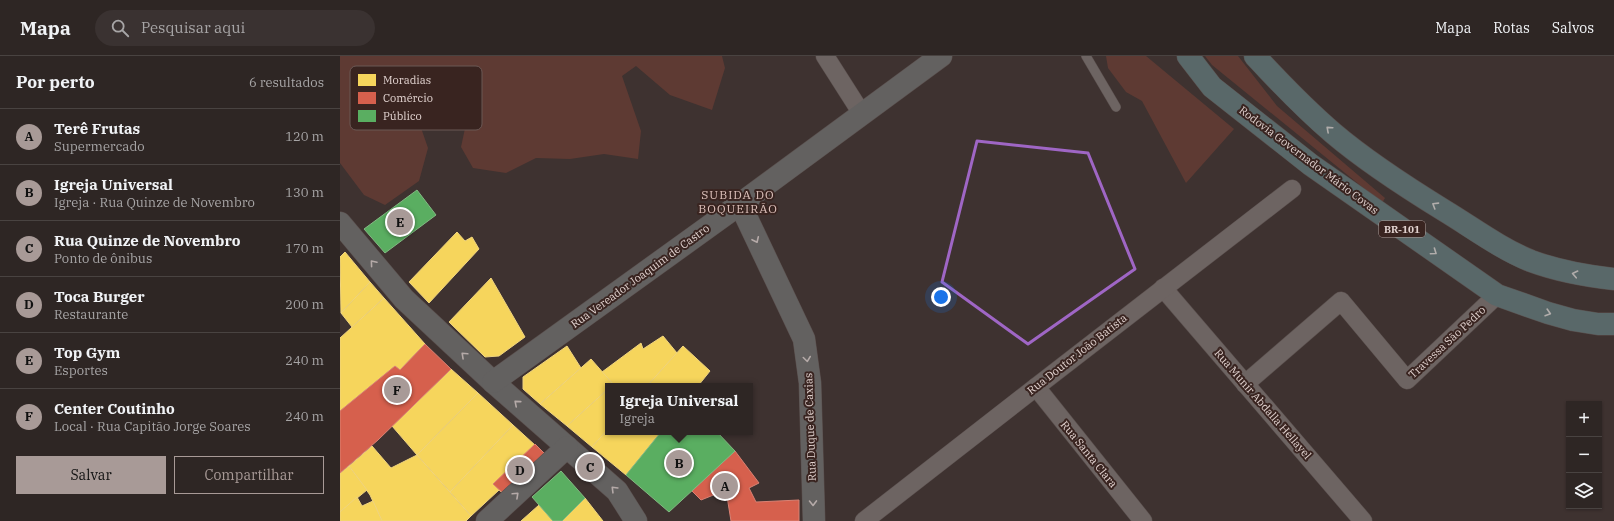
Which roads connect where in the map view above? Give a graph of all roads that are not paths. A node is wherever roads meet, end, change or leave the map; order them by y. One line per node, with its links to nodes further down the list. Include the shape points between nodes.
1 (824, 56): 9 (street)
2 (942, 56): 9 (main road, Rua Vereador Joaquim de Castro)
3 (1171, 56): 7 (highway)
4 (1188, 56): 7 (highway, Rodovia Governador Mário Covas / BR-101)
5 (1255, 56): 13 (highway, one-way to 5, via 1560,270 1530,260 1483,235 1403,185 1333,133 1293,97)
6 (1089, 57): 8 (lane)
7 (1212, 87): 15 (highway, Rodovia Governador Mário Covas / BR-101, one-way to 15, via 1311,165)
8 (1116, 107)
9 (862, 114): 11 (main road, Rua Vereador Joaquim de Castro)
10 (1292, 189): 14 (street, Rua Doutor João Batista)
11 (740, 204): 17 (main road, Rua Vereador Joaquim de Castro); 23 (main road, Rua Duque de Caxias, one-way to 23, via 804,339 810,383)
12 (340, 223): 17 (main road, one-way to 12, via 404,300)
13 (1614, 279)
14 (1163, 288): 18 (street, Rua Munir Abdalla Hellayel); 19 (street, Rua Doutor João Batista)
15 (1497, 295): 16 (highway, Rodovia Governador Mário Covas / BR-101, one-way to 16, via 1573,320); 18 (street, Travessa São Pedro, via 1407,380 1341,301)
16 (1614, 324)
17 (493, 382): 20 (main road, one-way to 17)
18 (1246, 384): 26 (street, Rua Munir Abdalla Hellayel)
19 (1036, 387): 24 (street, Rua Doutor João Batista); 25 (street, Rua Santa Clara)
20 (567, 447): 21 (main road, one-way to 20); 22 (main road, one-way to 20, via 617,492)
21 (487, 521)
22 (636, 521)
23 (814, 521)
24 (864, 521)
25 (1143, 521)
26 (1363, 521)

